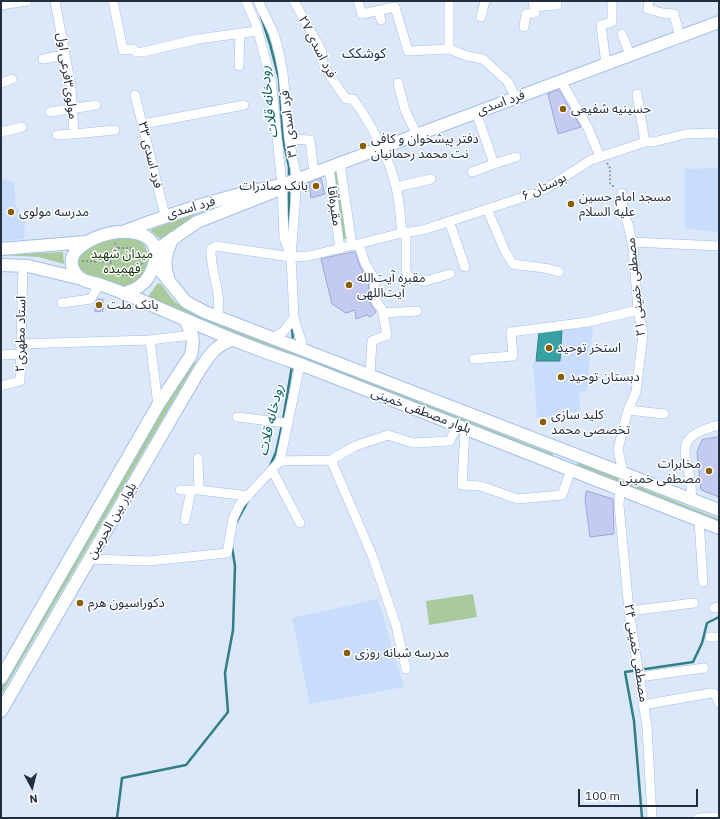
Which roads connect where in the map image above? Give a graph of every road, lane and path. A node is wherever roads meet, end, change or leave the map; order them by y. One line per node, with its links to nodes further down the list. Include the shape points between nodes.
1 (27, 1): 13 (street)
2 (55, 1): 26 (street, مولوی۳فرعی اول)
3 (113, 1): 21 (street, via 123,50 144,52 198,39)
4 (246, 1): 20 (street, فرد اسدی ۳۱)
5 (258, 1): 50 (street, فرد اسدی ۳۱, via 274,34 279,52)
6 (294, 1): 52 (street, فرد اسدی ۲۷, via 319,45 324,67 346,99 353,99)
7 (358, 1): 15 (street, via 362,14)
8 (449, 1): 24 (street)
9 (485, 1): 16 (street)
10 (612, 1): 28 (street, via 612,22 601,25)
11 (649, 1): 23 (street, via 648,9 662,14 674,14)
12 (533, 4): 14 (street); 19 (street, via 535,13 526,14)
13 (1, 5)
14 (556, 5)
15 (378, 10): 17 (street); 24 (street, via 395,6 408,51)
16 (481, 17)
17 (381, 20)
18 (719, 22): 23 (main road, فرد اسدی)
19 (524, 27)
20 (257, 31): 21 (street); 61 (street, فرد اسدی ۳۱, via 271,80)
21 (240, 33): 29 (street)
22 (622, 34): 25 (street)
23 (680, 37): 25 (main road, فرد اسدی)
24 (449, 49): 36 (street, via 483,59 508,82)
25 (630, 55): 28 (main road, فرد اسدی)
26 (64, 56): 27 (street); 39 (street, مولوی۳فرعی اول)
27 (44, 59)
28 (606, 64): 31 (main road, فرد اسدی)
29 (239, 66)
30 (12, 80): 32 (street)
31 (561, 81): 36 (main road, فرد اسدی); 53 (street, via 588,128)
32 (1, 83)
33 (398, 83): 48 (street, via 405,110)
34 (135, 94): 42 (street, فرد اسدی ۳۳)
35 (637, 94): 51 (street)
36 (516, 98): 41 (main road, فرد اسدی)
37 (96, 105): 39 (street)
38 (244, 105): 42 (street)
39 (73, 108): 40 (street); 46 (street, مولوی۳فرعی اول)
40 (50, 112)
41 (476, 112): 48 (main road, فرد اسدی); 55 (street)
42 (143, 124): 65 (street, فرد اسدی ۳۳)
43 (22, 127): 45 (street)
44 (114, 130): 46 (street)
45 (1, 132)
46 (74, 134): 47 (street, مولوی۳فرعی اول)
47 (57, 135)
48 (417, 135): 52 (main road, فرد اسدی)
49 (719, 135): 51 (street, بوستان ۶, via 686,134)
50 (289, 139): 58 (street, via 310,140); 59 (street, فرد اسدی ۳۱)
51 (645, 142): 53 (street, بوستان ۶)
52 (382, 148): 56 (main road, فرد اسدی); 62 (street)
53 (600, 157): 63 (path, via 607,161 610,168 610,183); 64 (street, بوستان ۶, via 547,188)
54 (516, 158): 55 (street)
55 (494, 164): 57 (street)
56 (335, 168): 58 (main road, فرد اسدی); 73 (street, مقبره‌آقا); 74 (street, مقبره‌آقا)
57 (472, 172)
58 (314, 173): 59 (main road, فرد اسدی)
59 (297, 179): 61 (main road, فرد اسدی); 79 (street, فرد اسدی ۳۱)
60 (431, 179): 62 (street)
61 (282, 185): 65 (main road, فرد اسدی); 70 (main road, فرد اسدی, via 271,193 197,222); 79 (street, فرد اسدی ۳۱, via 284,238)
62 (396, 187): 68 (street)
63 (622, 193): 72 (street, مصطفی خمینی ۲۱, via 623,213)
64 (487, 209): 66 (street, بوستان ۶); 87 (street, via 513,264 551,268)
65 (166, 215): 67 (main road, فرد اسدی)
66 (449, 221): 68 (street, بوستان ۶, via 422,230); 86 (street)
67 (124, 231): 71 (main road, via 108,232); 78 (main road, via 143,235)
68 (404, 232): 73 (street, بوستان ۶); 88 (street, via 406,271 409,278 425,282)
69 (113, 238): 76 (path)
70 (173, 238): 78 (main road, فرد اسدی); 92 (main road, via 166,250 165,260)
71 (86, 242): 77 (main road); 90 (main road, via 75,252 71,262)
72 (632, 242): 75 (street); 96 (street, مصطفی خمینی ۲۱)
73 (357, 243): 74 (street, مقبره‌آقا); 98 (street, via 374,278 376,302 382,308)
74 (340, 245): 79 (street, مقبره‌آقا, via 308,256)
75 (719, 246)
76 (118, 248): 81 (path); 82 (path, via 134,248)
77 (1, 249)
78 (155, 250): 83 (main road)
79 (291, 257): 99 (street, مقبره‌آقا, via 216,246 211,250 212,273 220,306); 100 (street)
80 (77, 260): 81 (path)
81 (110, 262): 89 (path)
82 (142, 262): 83 (path); 89 (path, via 133,275)
83 (152, 263): 92 (main road, بلوار مصطفی خمینی); 94 (main road, via 144,284 134,291)
84 (1, 265): 85 (main road)
85 (23, 266): 90 (main road); 106 (street, استاد مطهری۲)
86 (465, 267)
87 (559, 272)
88 (450, 274)
89 (117, 275): 91 (path)
90 (82, 279): 93 (main road)
91 (115, 280)
92 (170, 282): 99 (main road, بلوار مصطفی خمینی, via 186,302)
93 (99, 284): 94 (main road); 95 (street, via 92,299)
94 (124, 293): 101 (main road, بلوار مصطفی خمینی)
95 (62, 303)
96 (638, 310): 111 (street, via 588,322 511,332 513,356); 117 (street, مصطفی خمینی ۲۱, via 643,334 639,376 636,392)
97 (417, 311): 98 (street)
98 (383, 314): 114 (street, via 387,335 372,341)
99 (217, 316): 103 (main road, بلوار مصطفی خمینی)
100 (294, 318): 103 (street, via 283,332); 107 (street)
101 (185, 319): 102 (main road, بلوار بین الحرمین); 105 (main road, بلوار مصطفی خمینی)
102 (192, 334): 104 (street); 110 (main road, بلوار بین الحرمین)
103 (273, 338): 107 (main road, بلوار مصطفی خمینی)
104 (150, 340): 106 (street); 116 (street)
105 (232, 340): 112 (main road, بلوار بین الحرمین, via 220,344); 113 (main road, بلوار مصطفی خمینی)
106 (20, 344): 108 (street, استاد مطهری۲)
107 (303, 350): 114 (main road, بلوار مصطفی خمینی)
108 (21, 354): 109 (street); 115 (street, استاد مطهری۲, via 20,381)
109 (1, 355)
110 (191, 355): 112 (main road); 116 (main road, بلوار بین الحرمین)
111 (474, 359)
112 (205, 362): 141 (main road, بلوار بین الحرمین)
113 (299, 364): 120 (street); 122 (main road, بلوار مصطفی خمینی)
114 (370, 375): 123 (main road, بلوار مصطفی خمینی)
115 (1, 386)
116 (158, 406): 147 (main road, بلوار بین الحرمین)
117 (628, 410): 118 (street); 130 (street, مصطفی خمینی ۲۱, via 618,449)
118 (664, 414)
119 (237, 417): 120 (street)
120 (287, 423): 126 (street)
121 (719, 424): 135 (street, via 705,428 689,437 687,441 685,454 693,490)
122 (461, 427): 125 (street, via 450,441 413,443 388,435 355,446); 127 (main road, بلوار مصطفی خمینی); 129 (street, via 462,485 481,486 517,499 562,495)
123 (566, 451): 127 (main road); 130 (main road, بلوار مصطفی خمینی)
124 (198, 458): 133 (street)
125 (331, 460): 126 (street); 146 (street, via 372,555 396,625)
126 (280, 461): 128 (street)
127 (559, 465): 129 (main road, بلوار مصطفی خمینی)
128 (272, 470): 134 (street); 139 (street)
129 (571, 470): 131 (main road, بلوار مصطفی خمینی)
130 (623, 473): 135 (main road, بلوار مصطفی خمینی)
131 (620, 489): 138 (main road, بلوار مصطفی خمینی); 144 (street, مصطفی خمینی ۲۴, via 619,505)
132 (180, 490): 133 (street)
133 (195, 490): 134 (street); 137 (street)
134 (248, 496): 141 (street, via 240,504 233,519 228,553 149,561)
135 (691, 500): 136 (main road, بلوار مصطفی خمینی)
136 (719, 510)
137 (185, 520)
138 (699, 520): 140 (main road, بلوار مصطفی خمینی); 142 (street)
139 (300, 523)
140 (719, 528)
141 (89, 559): 151 (main road, بلوار بین الحرمین)
142 (703, 582)
143 (694, 603): 144 (street)
144 (628, 611): 148 (street, مصطفی خمینی ۲۴)
145 (704, 668): 148 (street)
146 (406, 669)
147 (1, 678)
148 (639, 678): 150 (street, مصطفی خمینی ۲۴)
149 (719, 704): 150 (street, via 716,694 711,693)
150 (644, 705): 153 (street, مصطفی خمینی ۲۴)
151 (1, 712)
152 (719, 817): 154 (street)
153 (652, 818)
154 (698, 818)

